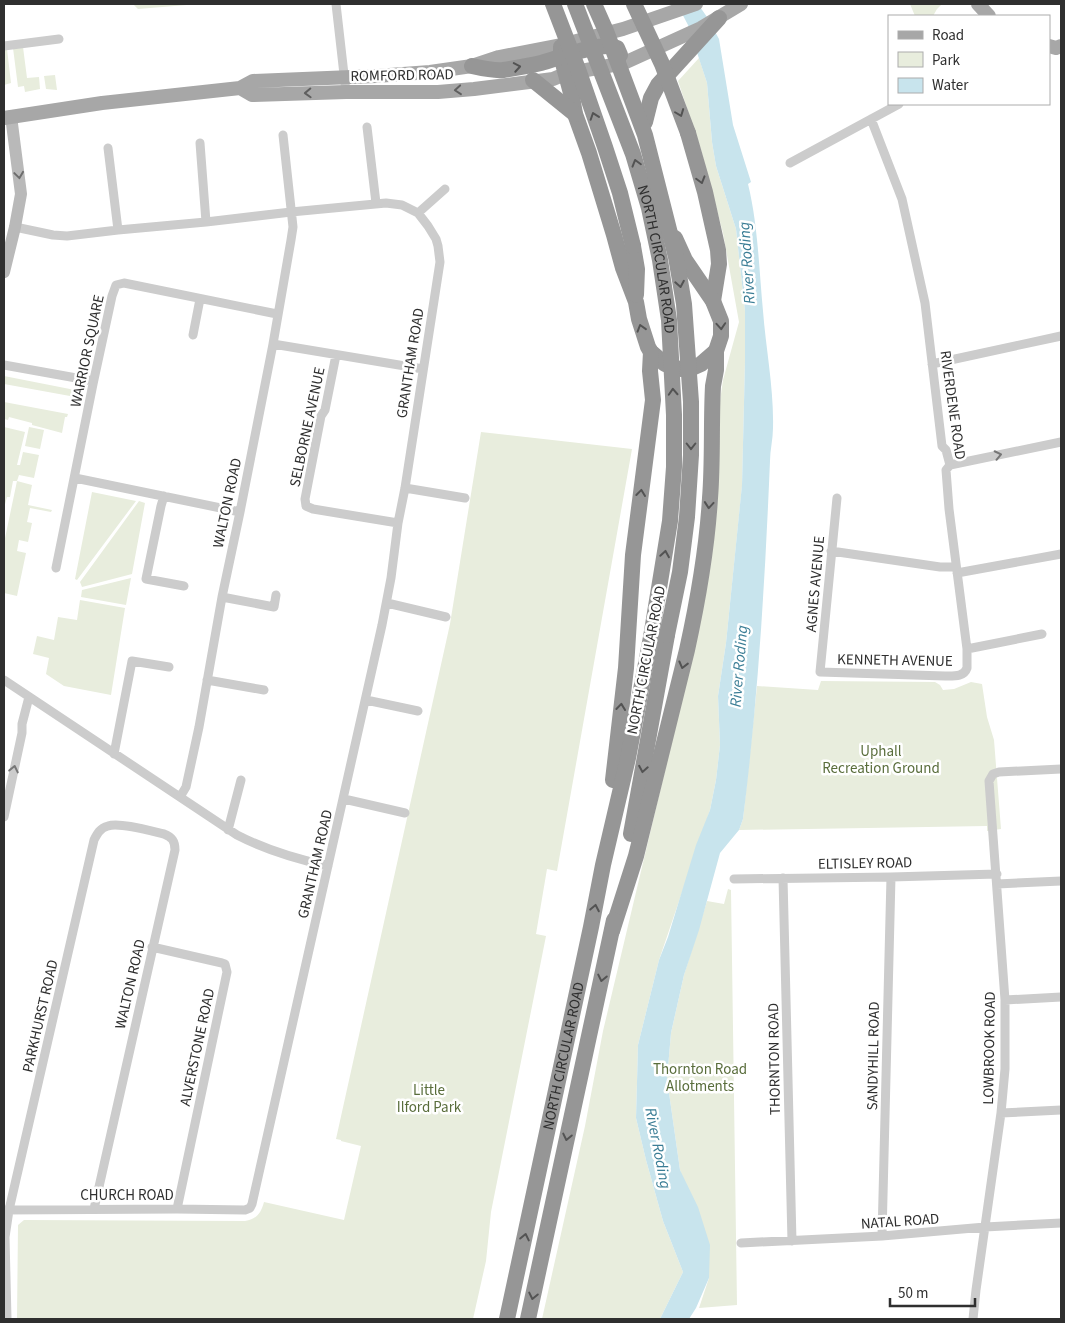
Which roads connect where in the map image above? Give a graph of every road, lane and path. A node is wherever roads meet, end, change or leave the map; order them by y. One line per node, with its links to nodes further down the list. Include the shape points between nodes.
1 (336, 4): 15 (street)
2 (553, 4): 39 (highway, one-way to 2, bridge, via 637,269 620,193)
3 (575, 4): 70 (highway, NORTH CIRCULAR ROAD, one-way to 3, bridge, via 674,467 669,320 649,208 633,154)
4 (594, 4): 70 (highway, NORTH CIRCULAR ROAD, one-way to 70, bridge, via 645,135 676,257 684,304 691,402 687,517 680,572)
5 (634, 4): 38 (highway, one-way to 38, bridge, via 662,64 688,133 705,192 718,250)
6 (696, 4): 11 (main road)
7 (741, 4): 8 (main road, ROMFORD ROAD)
8 (719, 18): 12 (main road, ROMFORD ROAD); 23 (highway, via 663,79 651,98)
9 (60, 39): 10 (street)
10 (4, 46)
11 (561, 51): 12 (highway, via 613,46); 13 (highway, one-way to 11, via 500,70 541,63); 14 (highway)
12 (624, 63): 14 (main road, ROMFORD ROAD); 23 (highway)
13 (472, 66): 15 (main road, ROMFORD ROAD)
14 (565, 74): 16 (main road, ROMFORD ROAD, via 552,79); 20 (highway)
15 (344, 77): 17 (main road, ROMFORD ROAD, via 253,81); 18 (street)
16 (533, 80): 18 (main road, ROMFORD ROAD, one-way to 18, via 438,92); 20 (highway)
17 (240, 88): 18 (main road, ROMFORD ROAD, one-way to 17, via 252,95); 21 (main road, ROMFORD ROAD)
18 (346, 92)
19 (897, 105): 22 (street)
20 (575, 114): 39 (highway)
21 (7, 117): 34 (main road, one-way to 34, via 21,194)
22 (871, 119): 28 (street); 47 (street, RIVERDENE ROAD, via 902,199 925,303)
23 (645, 122): 38 (highway, via 676,242)
24 (367, 127): 30 (street)
25 (283, 135): 31 (street)
26 (200, 143): 33 (street)
27 (108, 148): 35 (street)
28 (790, 164)
29 (445, 190): 32 (street)
30 (376, 203): 31 (street); 32 (street, via 395,203)
31 (291, 212): 33 (street); 40 (street, WALTON ROAD, via 293,227)
32 (418, 213): 49 (street, GRANTHAM ROAD, via 436,239 440,254)
33 (206, 222): 35 (street)
34 (15, 227): 35 (street, via 60,235); 36 (main road)
35 (118, 230)
36 (4, 272)
37 (200, 298): 40 (street, WARRIOR SQUARE); 41 (street); 50 (street, WARRIOR SQUARE, via 124,283 116,285)
38 (713, 301): 44 (highway, one-way to 44, via 721,321)
39 (636, 302): 45 (highway, one-way to 39)
40 (277, 314): 43 (street, WALTON ROAD)
41 (193, 335)
42 (1061, 336): 47 (street)
43 (273, 344): 46 (street, SELBORNE AVENUE); 58 (street, WALTON ROAD)
44 (716, 351): 45 (highway, via 701,364 679,369 664,364); 98 (highway, one-way to 98, via 710,498 694,618 636,856)
45 (651, 352): 90 (highway, one-way to 45, via 626,668 633,555 653,400)
46 (336, 355): 49 (street, SELBORNE AVENUE); 59 (street, SELBORNE AVENUE, via 321,416 306,506)
47 (932, 364): 52 (street, RIVERDENE ROAD, via 942,446)
48 (4, 365): 50 (street)
49 (423, 369): 54 (street, GRANTHAM ROAD)
50 (93, 381): 53 (street, WARRIOR SQUARE)
51 (1061, 442): 52 (street, one-way to 51)
52 (950, 465): 63 (street, RIVERDENE ROAD, via 946,470)
53 (75, 478): 55 (street); 62 (street, WARRIOR SQUARE)
54 (405, 488): 56 (street); 59 (street, GRANTHAM ROAD)
55 (164, 496): 58 (street); 64 (street, via 146,579)
56 (465, 498)
57 (837, 498): 60 (street, AGNES AVENUE)
58 (240, 512): 66 (street, WALTON ROAD)
59 (398, 523): 67 (street, GRANTHAM ROAD)
60 (831, 551): 63 (street); 74 (street, AGNES AVENUE)
61 (1061, 554): 63 (street)
62 (56, 568)
63 (957, 570): 71 (street, RIVERDENE ROAD)
64 (184, 586)
65 (276, 596): 66 (street, via 274,607)
66 (222, 597): 76 (street, WALTON ROAD)
67 (387, 603): 68 (street); 79 (street, GRANTHAM ROAD)
68 (446, 616)
69 (1042, 634): 71 (street)
70 (659, 636): 90 (highway, NORTH CIRCULAR ROAD); 98 (highway, NORTH CIRCULAR ROAD, one-way to 98)
71 (967, 649): 73 (street, RIVERDENE ROAD)
72 (169, 667): 81 (street, via 132,661)
73 (966, 671): 74 (street, KENNETH AVENUE, via 961,675 945,676)
74 (820, 672)
75 (4, 680): 78 (street)
76 (207, 680): 77 (street); 84 (street, WALTON ROAD, via 186,787)
77 (264, 690)
78 (30, 697): 81 (street); 87 (street, one-way to 78)
79 (366, 700): 80 (street); 85 (street, GRANTHAM ROAD)
80 (418, 711)
81 (114, 754): 84 (street)
82 (1061, 769): 92 (street, LOWBROOK ROAD, via 999,772 991,777)
83 (241, 780): 89 (street)
84 (180, 797): 89 (street)
85 (344, 799): 86 (street); 91 (street, GRANTHAM ROAD)
86 (405, 814)
87 (4, 816)
88 (101, 830): 99 (street, WALTON ROAD, via 118,825 164,834 173,839 174,856); 107 (street, PARKHURST ROAD, via 94,840)
89 (228, 830): 91 (street, via 272,852)
90 (603, 865): 114 (highway, NORTH CIRCULAR ROAD, one-way to 90)
91 (328, 866): 104 (street, GRANTHAM ROAD)
92 (997, 874): 93 (street, ELTISLEY ROAD); 97 (street, LOWBROOK ROAD)
93 (891, 877): 95 (street, ELTISLEY ROAD); 110 (street, SANDYHILL ROAD)
94 (734, 878): 95 (street, ELTISLEY ROAD)
95 (783, 878): 111 (street, THORNTON ROAD)
96 (1061, 881): 97 (street)
97 (997, 884): 101 (street, LOWBROOK ROAD)
98 (612, 931): 115 (highway, NORTH CIRCULAR ROAD, one-way to 115)
99 (152, 947): 105 (street, WALTON ROAD); 106 (street, ALVERSTONE ROAD, via 222,963 227,972)
100 (1061, 997): 101 (street)
101 (1005, 1000): 103 (street, LOWBROOK ROAD)
102 (1061, 1110): 103 (street)
103 (1001, 1113): 109 (street, LOWBROOK ROAD)
104 (250, 1208): 106 (street, CHURCH ROAD)
105 (94, 1209): 106 (street, CHURCH ROAD); 107 (street, CHURCH ROAD)
106 (177, 1209)
107 (6, 1210): 113 (street, PARKHURST ROAD)
108 (1061, 1223): 109 (street, NATAL ROAD)
109 (986, 1228): 110 (street, NATAL ROAD); 116 (street, LOWBROOK ROAD)
110 (882, 1236): 111 (street, NATAL ROAD)
111 (792, 1241): 112 (street, NATAL ROAD)
112 (741, 1243)
113 (7, 1319)
114 (507, 1319)
115 (528, 1319)
116 (973, 1319)

